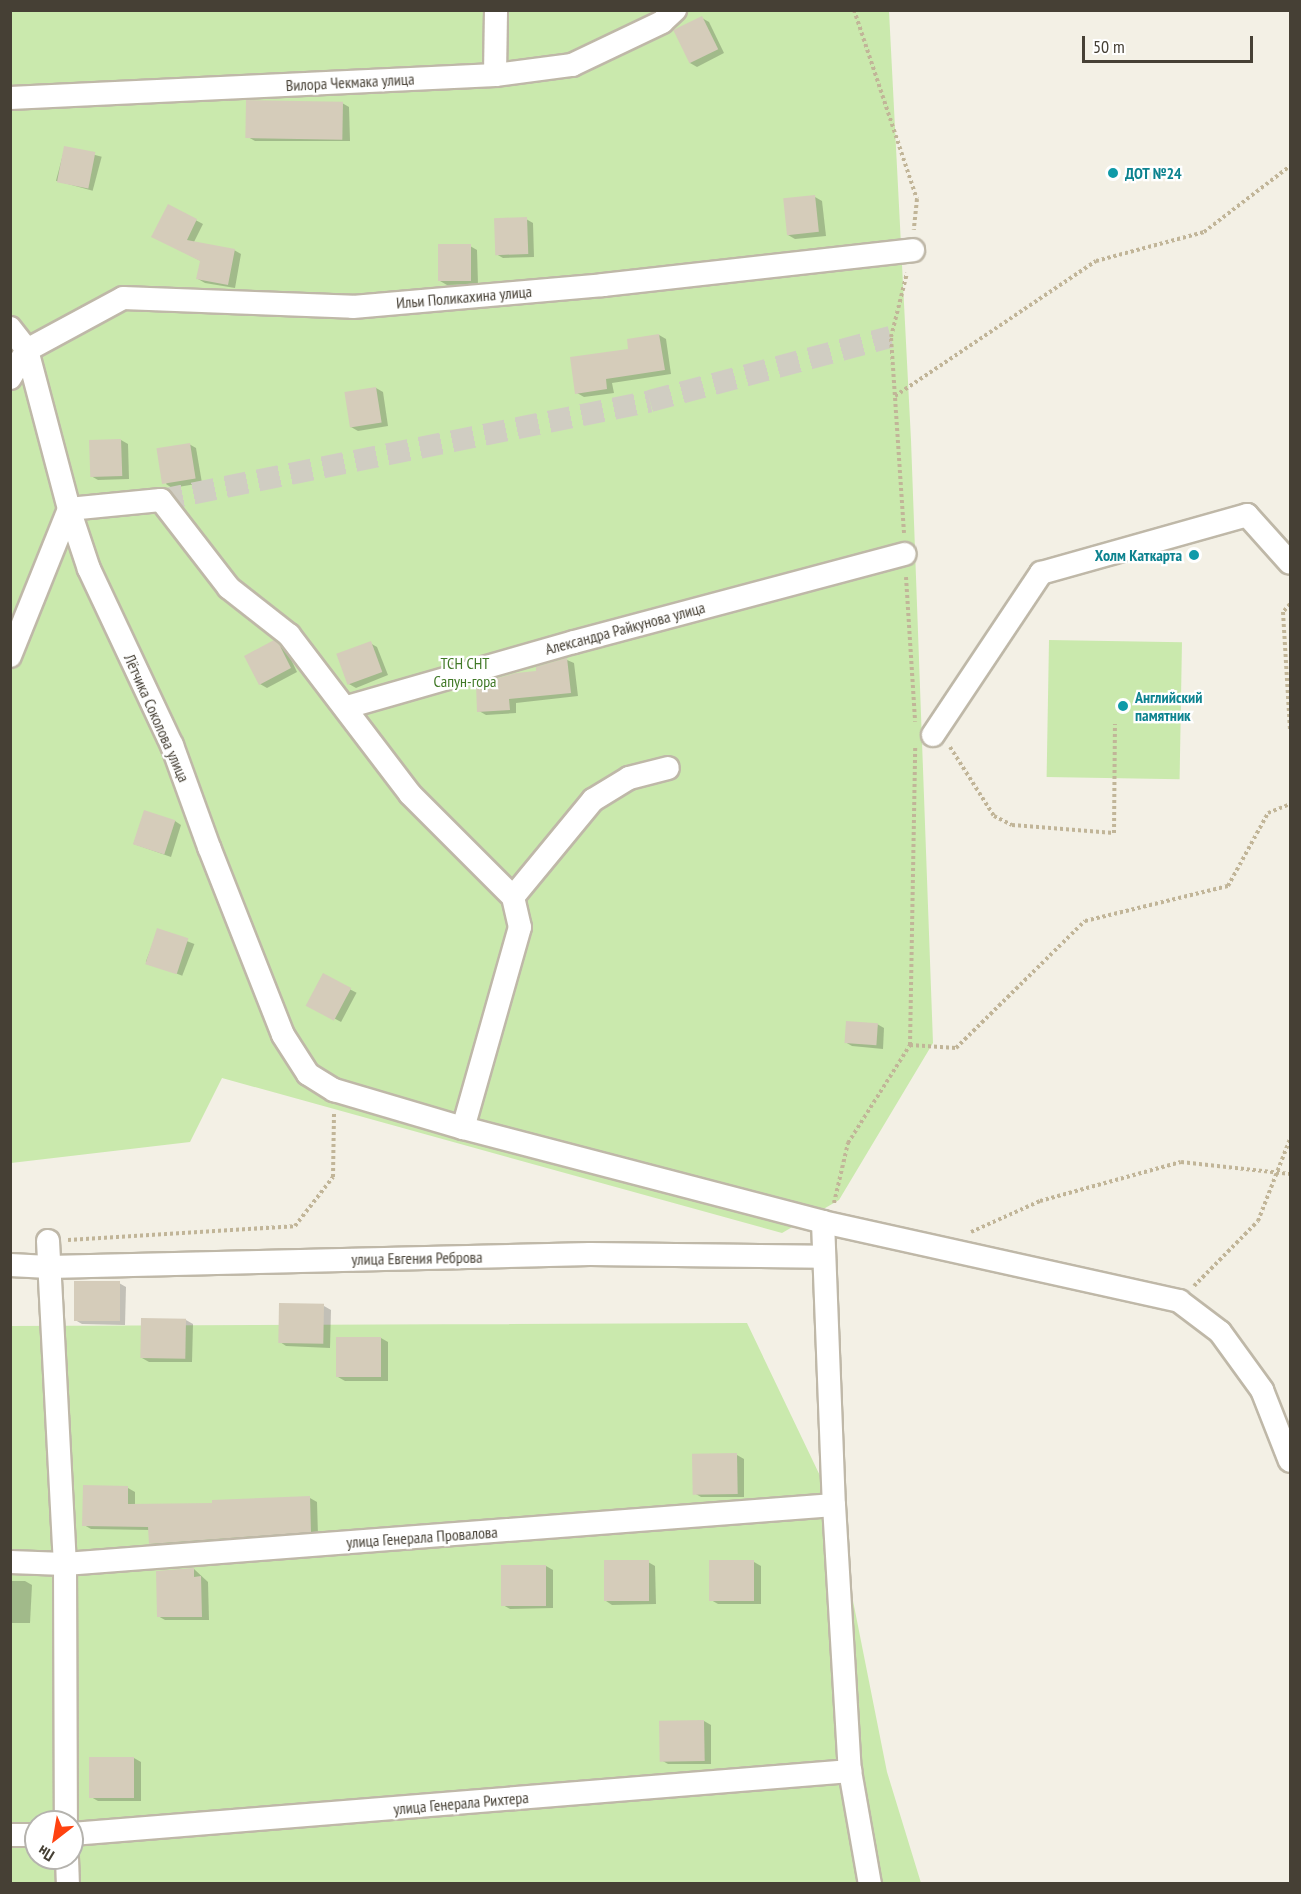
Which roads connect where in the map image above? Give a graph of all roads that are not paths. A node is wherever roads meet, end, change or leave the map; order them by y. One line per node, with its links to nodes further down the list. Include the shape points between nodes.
1 (496, 10): 3 (street)
2 (675, 10): 3 (street, Вилора Чекмака улица, via 662,22 572,64)
3 (495, 75): 4 (street, Вилора Чекмака улица)
4 (10, 98)
5 (913, 250): 7 (street, Ильи Поликахина улица, via 353,308 123,298)
6 (10, 328): 7 (street, Лётчика Соколова улица)
7 (27, 350): 8 (street); 9 (street, Лётчика Соколова улица)
8 (10, 378)
9 (69, 509): 12 (street); 13 (street, via 161,501 229,588 289,635); 17 (street, Лётчика Соколова улица, via 89,569 172,745 284,1035 308,1074 334,1090)
10 (905, 554): 13 (street, Александра Райкунова улица)
11 (1290, 563): 14 (street, via 1247,515 1041,573)
12 (10, 656)
13 (347, 707): 16 (street, via 410,794)
14 (925, 734)
15 (668, 768): 16 (street, via 629,778 593,800)
16 (513, 897): 17 (street, via 520,927)
17 (463, 1128): 18 (street, Лётчика Соколова улица)
18 (823, 1222): 20 (street); 23 (street, Лётчика Соколова улица, via 1179,1301 1220,1332 1256,1382)
19 (48, 1241): 22 (street)
20 (823, 1257): 22 (street, улица Евгения Реброва, via 590,1254); 24 (street)
21 (10, 1265): 22 (street, улица Евгения Реброва)
22 (49, 1267): 26 (street)
23 (1290, 1461)
24 (834, 1505): 26 (street, улица Генерала Провалова); 27 (street)
25 (10, 1562): 26 (street, улица Генерала Провалова)
26 (65, 1564): 28 (street)
27 (850, 1771): 29 (street, улица Генерала Рихтера); 30 (street)
28 (66, 1810)
29 (84, 1833)
30 (870, 1884)

